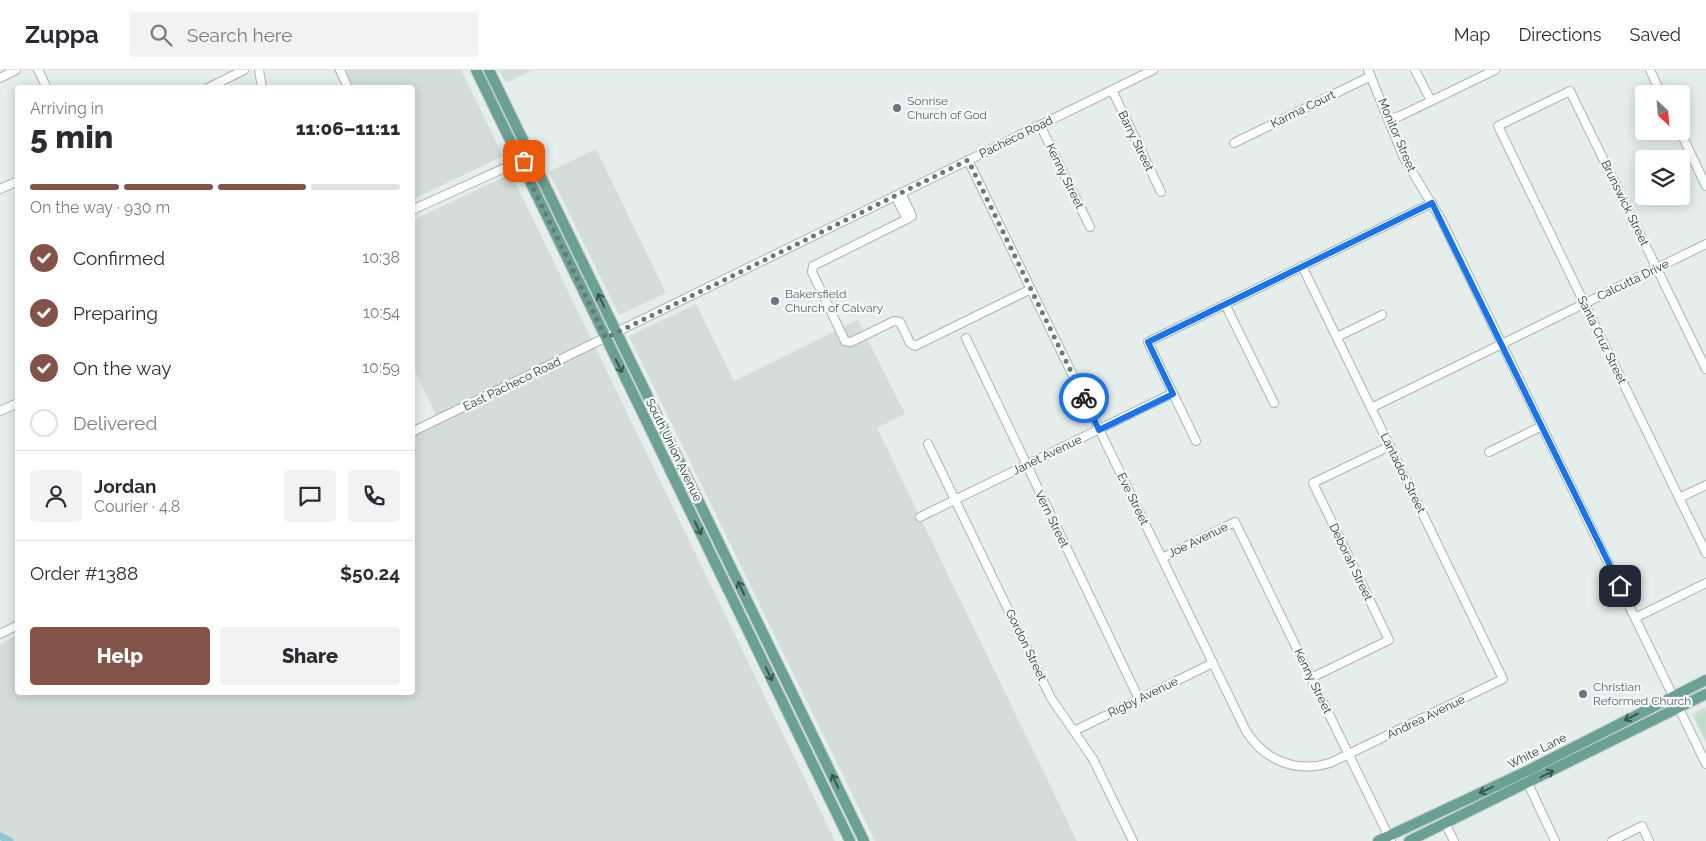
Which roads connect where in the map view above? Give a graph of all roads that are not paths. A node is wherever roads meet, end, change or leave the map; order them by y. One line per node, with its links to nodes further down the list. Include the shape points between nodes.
1 (16, 70): 13 (street)
2 (38, 70): 14 (street)
3 (244, 70): 15 (street)
4 (259, 70): 16 (street)
5 (340, 70): 17 (street)
6 (476, 70): 21 (main road, South Union Avenue)
7 (489, 70): 27 (main road, South Union Avenue)
8 (1153, 70): 19 (street, Pacheco Road)
9 (1415, 70): 22 (street)
10 (1495, 70): 22 (street)
11 (1650, 70): 18 (street)
12 (1370, 73): 23 (street, Monitor Street); 26 (street, Karma Court)
13 (0, 78)
14 (46, 85)
15 (214, 85)
16 (262, 85)
17 (347, 85)
18 (1657, 85)
19 (1112, 90): 24 (street, Pacheco Road); 33 (street, Barry Street)
20 (1570, 91): 41 (street, Brunswick Street); 44 (street, Santa Cruz Street, via 1498,126)
21 (486, 92): 27 (main road, via 499,106 523,153); 29 (main road, South Union Avenue)
22 (1431, 101): 23 (street)
23 (1388, 119): 35 (street, Monitor Street, via 1404,158)
24 (1040, 125): 28 (street, Pacheco Road); 37 (street, Kenny Street)
25 (1684, 140): 31 (street)
26 (1234, 143)
27 (532, 159): 38 (main road, South Union Avenue)
28 (968, 160): 34 (street, Pacheco Road); 42 (street, Eve Street)
29 (520, 161): 36 (street); 38 (main road, via 529,167 553,214); 46 (main road, South Union Avenue)
30 (15, 182): 32 (street)
31 (1706, 186)
32 (0, 189)
33 (1161, 192)
34 (898, 195): 42 (street, via 907,219 813,266 812,272 846,341 851,342 894,320 900,322 910,343 915,346); 46 (street, Pacheco Road)
35 (1432, 203): 40 (street); 49 (street, Monitor Street)
36 (415, 209)
37 (1090, 227)
38 (566, 228): 46 (main road, South Union Avenue, one-way to 38)
39 (1706, 244): 41 (street, Calcutta Drive)
40 (1302, 266): 43 (street); 47 (street, Lantados Street)
41 (1657, 268): 44 (street, Calcutta Drive); 50 (street, Brunswick Street)
42 (1031, 290): 57 (street, Eve Street)
43 (1225, 304): 51 (street, via 1148,342); 52 (street)
44 (1584, 304): 49 (street, Calcutta Drive); 65 (street, Santa Cruz Street)
45 (1382, 315): 47 (street)
46 (611, 335): 58 (street, East Pacheco Road); 72 (main road, South Union Avenue, one-way to 72); 76 (main road, South Union Avenue, one-way to 46)
47 (1337, 337): 54 (street, Lantados Street)
48 (966, 338): 63 (street, Vern Street)
49 (1502, 344): 54 (street, Calcutta Drive); 56 (street, Monitor Street)
50 (1706, 370)
51 (1173, 394): 57 (street, Janet Avenue); 59 (street)
52 (1274, 403)
53 (15, 404): 55 (street)
54 (1371, 408): 61 (street, Lantados Street)
55 (0, 411)
56 (1542, 426): 62 (street); 73 (street, Monitor Street)
57 (1099, 430): 63 (street, Janet Avenue); 70 (street, Eve Street)
58 (415, 431)
59 (1196, 441)
60 (928, 444): 66 (street, Gordon Street)
61 (1390, 446): 78 (street, Deborah Street, via 1313,483 1390,640); 79 (street, Lantados Street)
62 (1489, 452)
63 (1026, 466): 66 (street, Janet Avenue); 83 (street, Vern Street)
64 (1706, 485): 65 (street)
65 (1679, 498): 69 (street, Santa Cruz Street)
66 (955, 500): 67 (street, Janet Avenue); 86 (street, Gordon Street, via 1052,698)
67 (920, 517)
68 (1235, 522): 70 (street, Joe Avenue); 78 (street, Kenny Street)
69 (1706, 553)
70 (1162, 558): 77 (street, Eve Street)
71 (1706, 583): 73 (street)
72 (736, 606): 76 (main road, via 746,612 767,656); 84 (main road, South Union Avenue, one-way to 84)
73 (1635, 618): 82 (street, Monitor Street)
74 (15, 626): 75 (street)
75 (0, 634)
76 (774, 656): 87 (main road, South Union Avenue)
77 (1213, 663): 83 (street, Rigby Avenue); 88 (street, Eve Street, via 1246,731 1265,753 1300,767 1320,766)
78 (1311, 678): 88 (street, Kenny Street)
79 (1503, 679): 88 (street, Andrea Avenue)
80 (1706, 680): 82 (main road, White Lane)
81 (1706, 694): 85 (main road, White Lane)
82 (1673, 695): 85 (street, Monitor Street); 90 (main road, White Lane, one-way to 90)
83 (1140, 699): 86 (street, Rigby Avenue)
84 (784, 704): 87 (main road, via 786,701 790,703 810,744); 92 (main road, South Union Avenue)
85 (1679, 708): 89 (street, Monitor Street); 91 (main road, White Lane, one-way to 85)
86 (1074, 731): 98 (street, Gordon Street, via 1093,759)
87 (822, 754): 97 (main road, South Union Avenue, one-way to 87)
88 (1348, 754): 94 (street, Kenny Street)
89 (1706, 764)
90 (1523, 773): 91 (street); 94 (main road, White Lane, one-way to 94)
91 (1528, 784): 93 (main road, White Lane); 102 (street)
92 (830, 800): 95 (main road, South Union Avenue); 96 (main road, via 841,806)
93 (1445, 824): 100 (main road, White Lane); 101 (street)
94 (1389, 838): 99 (main road, White Lane)
95 (850, 841)
96 (858, 841)
97 (864, 841)
98 (1133, 841)
99 (1378, 841)
100 (1408, 841)
101 (1454, 841)
102 (1555, 841)
103 (1612, 841): 104 (street, via 1642,826)
104 (1649, 841)

